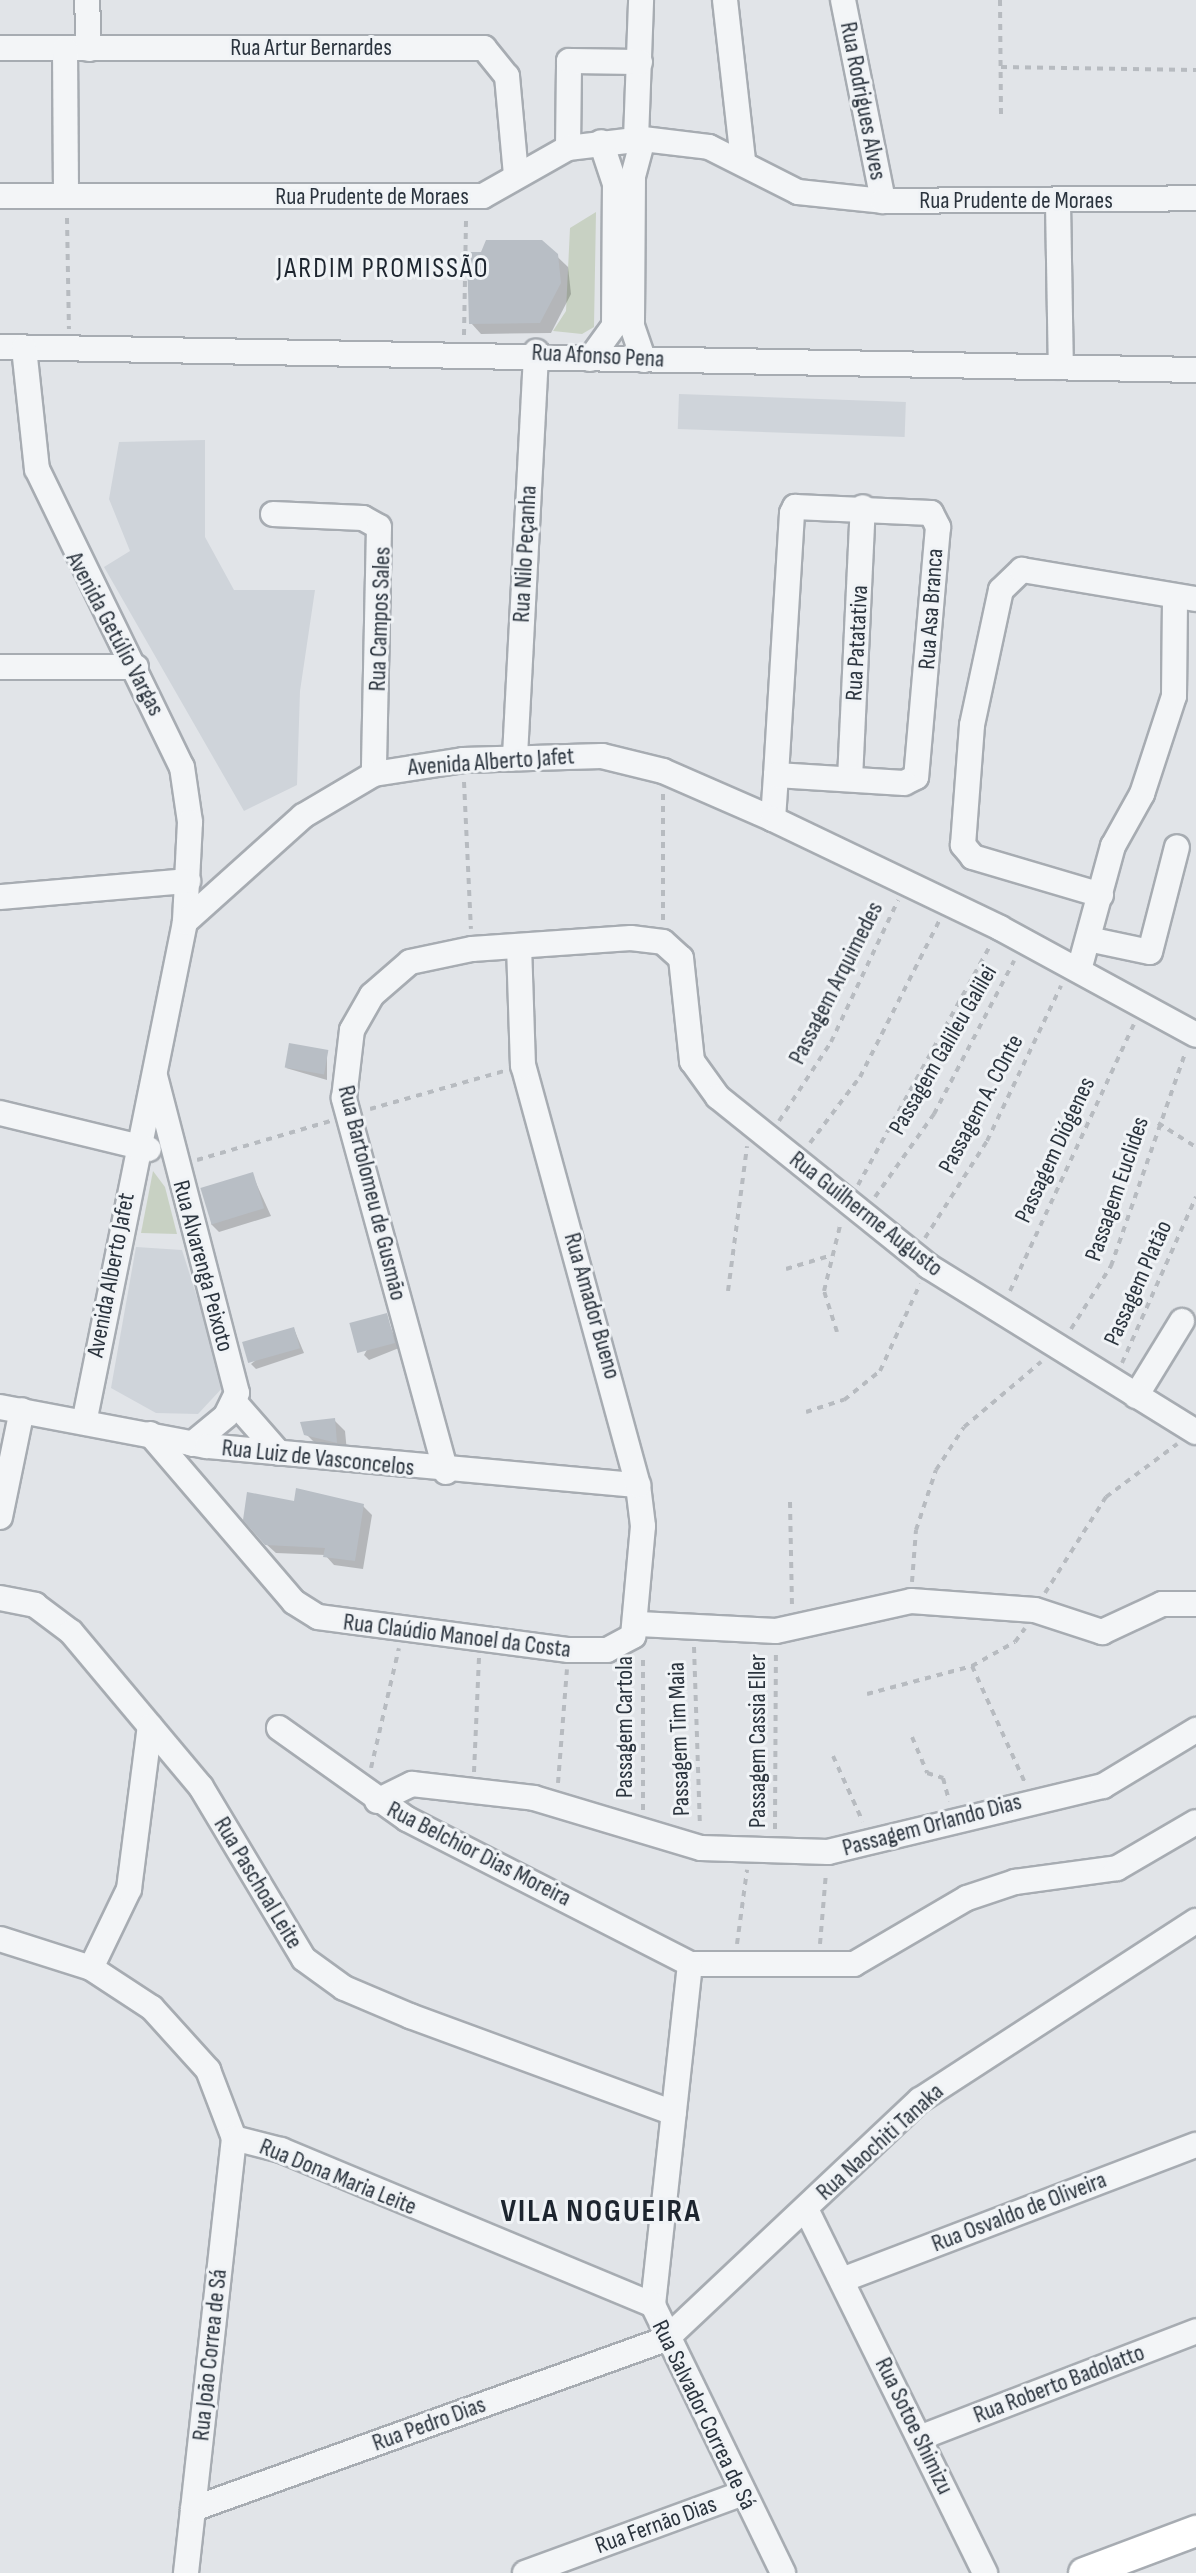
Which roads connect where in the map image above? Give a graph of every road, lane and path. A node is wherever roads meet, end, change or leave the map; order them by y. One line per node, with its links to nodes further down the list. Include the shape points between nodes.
1 (87, 0): 7 (street)
2 (641, 0): 8 (street)
3 (725, 0): 15 (street)
4 (843, 0): 21 (street, Rua Rodrigues Alves)
5 (1000, 0): 9 (path)
6 (0, 48): 7 (street, Rua Artur Bernardes)
7 (77, 49): 16 (street, Rua Artur Bernardes, via 484,48 507,76); 18 (street)
8 (640, 62): 12 (street); 14 (street, via 569,61)
9 (1001, 67): 10 (path); 11 (path)
10 (1196, 70)
11 (1001, 115)
12 (640, 139): 13 (street, Rua Prudente de Moraes); 15 (street, Rua Prudente de Moraes, via 685,141); 28 (street, via 633,176 632,326)
13 (601, 142): 14 (street, Rua Prudente de Moraes); 27 (street, via 615,184 614,326)
14 (568, 148): 16 (street, Rua Prudente de Moraes)
15 (743, 160): 21 (street, Rua Prudente de Moraes, via 798,192)
16 (516, 174): 19 (street, Rua Prudente de Moraes, via 497,192)
17 (0, 196): 18 (street, Rua Prudente de Moraes)
18 (66, 196): 19 (street, Rua Prudente de Moraes); 24 (path)
19 (467, 197): 25 (path)
20 (1196, 198): 22 (street, Rua Prudente de Moraes)
21 (883, 201): 22 (street, Rua Prudente de Moraes)
22 (1058, 203): 29 (street)
23 (12, 348): 24 (street, Rua Afonso Pena); 35 (street, Avenida Getúlio Vargas, via 37,469 87,584)
24 (70, 348): 25 (street, Rua Afonso Pena)
25 (464, 352): 26 (street, Rua Afonso Pena)
26 (536, 352): 27 (street, Rua Afonso Pena); 36 (street, Rua Nilo Peçanha)
27 (590, 359): 28 (street, Rua Afonso Pena)
28 (644, 360): 29 (street, Rua Afonso Pena)
29 (1061, 367): 30 (street, Rua Afonso Pena)
30 (1196, 370)
31 (863, 507): 40 (street, Rua Asa Branca, via 805,504 792,513); 41 (street, Rua Patatativa); 41 (street, Rua Asa Branca, via 931,513 938,527 916,777)
32 (273, 514): 39 (street, Rua Campos Sales, via 363,518 379,527)
33 (1186, 598): 46 (street, via 1174,696 1142,794 1113,846); 46 (street, via 1022,570 1001,590 972,725 963,845 973,857)
34 (0, 667): 35 (street)
35 (136, 667): 44 (street, Avenida Getúlio Vargas, via 182,767)
36 (515, 756): 37 (street, Avenida Alberto Jafet); 38 (street, Avenida Alberto Jafet, via 602,756)
37 (463, 760): 39 (street, Avenida Alberto Jafet); 55 (path)
38 (663, 771): 42 (street, Avenida Alberto Jafet); 53 (path)
39 (374, 774): 49 (street, Avenida Alberto Jafet, via 303,816)
40 (776, 775): 41 (street, Rua Asa Branca); 42 (street, Rua Asa Branca)
41 (850, 779)
42 (773, 819): 45 (street, Avenida Alberto Jafet)
43 (1177, 847): 51 (street, via 1150,952)
44 (188, 881): 47 (street); 49 (street, Avenida Getúlio Vargas)
45 (905, 883): 48 (street, Avenida Alberto Jafet); 62 (path, Passagem Arquimedes, via 831,1042)
46 (1101, 895): 51 (street)
47 (0, 897)
48 (948, 903): 50 (street, Avenida Alberto Jafet); 66 (path, via 860,1077)
49 (185, 922): 59 (street, Avenida Alberto Jafet)
50 (1000, 928): 52 (street, Avenida Alberto Jafet); 68 (path)
51 (1088, 939): 56 (street)
52 (1024, 941): 56 (street, Avenida Alberto Jafet); 68 (path, Passagem Galileu Galilei, via 934,1114)
53 (663, 942): 54 (street, Rua Bartolomeu de Gusmão, via 631,938); 62 (street, Rua Guilherme Augusto, via 683,964 692,1061 702,1082)
54 (519, 947): 55 (street, Rua Bartolomeu de Gusmão); 88 (street, Rua Amador Bueno, via 523,1066)
55 (472, 949): 87 (street, Rua Bartolomeu de Gusmão, via 428,957 391,974 352,1030 342,1081)
56 (1075, 968): 57 (street, Avenida Alberto Jafet); 70 (path, Passagem A. COnte)
57 (1143, 1004): 58 (street, Avenida Alberto Jafet); 73 (path, Passagem Diógenes)
58 (1194, 1034): 61 (path, Passagem Euclides)
59 (154, 1071): 63 (street, Avenida Alberto Jafet); 65 (street, Rua Alvarenga Peixoto)
60 (0, 1113): 63 (street)
61 (1158, 1123): 64 (path); 76 (path, Passagem Euclides, via 1111,1266)
62 (759, 1130): 66 (street, Rua Guilherme Augusto); 72 (path)
63 (136, 1145): 65 (street); 82 (street, Avenida Alberto Jafet)
64 (1196, 1147)
65 (173, 1155): 79 (street, Rua Alvarenga Peixoto)
66 (797, 1159): 68 (street, Rua Guilherme Augusto)
67 (1196, 1197): 77 (path, Passagem Platão)
68 (856, 1208): 69 (path); 70 (street, Rua Guilherme Augusto)
69 (829, 1256): 71 (path); 75 (path, via 824,1291)
70 (921, 1261): 73 (street, Rua Guilherme Augusto); 81 (path, Passagem A. COnte, via 880,1371 844,1400)
71 (786, 1269)
72 (728, 1291)
73 (1000, 1312): 76 (street, Rua Guilherme Augusto)
74 (1182, 1321): 78 (street)
75 (837, 1332)
76 (1057, 1348): 77 (street, Rua Guilherme Augusto); 92 (path, Passagem Euclides, via 964,1427 936,1470 916,1530)
77 (1113, 1383): 78 (street, Rua Guilherme Augusto)
78 (1136, 1396): 83 (street, Rua Guilherme Augusto)
79 (236, 1404): 85 (street); 86 (street, via 256,1435)
80 (11, 1408): 82 (street, Rua Luiz de Vasconcelos); 90 (street)
81 (806, 1412)
82 (85, 1418): 84 (street, Rua Luiz de Vasconcelos)
83 (1196, 1431): 94 (path, via 1106,1497)
84 (150, 1434): 85 (street, Rua Luiz de Vasconcelos); 98 (street, Rua Claúdio Manoel da Costa, via 294,1602 318,1617)
85 (192, 1444): 86 (street, Rua Luiz de Vasconcelos)
86 (280, 1454): 87 (street, Rua Luiz de Vasconcelos)
87 (446, 1472): 88 (street, Rua Luiz de Vasconcelos)
88 (638, 1485): 95 (street, Rua Amador Bueno)
89 (790, 1502): 97 (path, Passagem Cassia Eller)
90 (0, 1517)
91 (0, 1598): 103 (street, Rua Paschoal Leite, via 35,1605 60,1622)
92 (911, 1601): 94 (street); 97 (street)
93 (1196, 1604): 94 (street, via 1162,1604 1102,1632)
94 (1035, 1610): 101 (path, via 1015,1642)
95 (641, 1624): 96 (street); 100 (street, Rua Claúdio Manoel da Costa, via 627,1643 607,1650); 114 (path, Passagem Cartola)
96 (694, 1628): 97 (street); 116 (path, Passagem Tim Maia)
97 (784, 1631): 118 (path, Passagem Cassia Eller)
98 (403, 1634): 99 (street, Rua Claúdio Manoel da Costa); 109 (path)
99 (480, 1643): 100 (street, Rua Claúdio Manoel da Costa); 108 (path)
100 (569, 1650): 111 (path)
101 (972, 1666): 102 (path); 110 (path)
102 (867, 1694)
103 (150, 1726): 125 (street, via 129,1889); 126 (street, Rua Paschoal Leite, via 201,1787 304,1959 344,1988 410,2016)
104 (279, 1728): 109 (street, Rua Belchior Dias Moreira)
105 (1196, 1730): 110 (street, Passagem Orlando Dias, via 1122,1778)
106 (912, 1737): 112 (path, via 927,1773 943,1778)
107 (833, 1756): 115 (path)
108 (474, 1793): 109 (street, Passagem Orlando Dias, via 412,1784); 111 (street, Passagem Orlando Dias)
109 (371, 1797): 122 (street, Rua Belchior Dias Moreira)
110 (1032, 1798): 112 (street, Passagem Orlando Dias)
111 (556, 1802): 114 (street, Passagem Orlando Dias)
112 (953, 1819): 115 (street, Passagem Orlando Dias)
113 (1196, 1822): 124 (street, via 1117,1868 991,1889 870,1958)
114 (643, 1829): 116 (street, Passagem Orlando Dias)
115 (872, 1843): 119 (street, Passagem Orlando Dias)
116 (701, 1848): 117 (street, Passagem Orlando Dias)
117 (750, 1851): 118 (street, Passagem Orlando Dias); 123 (path)
118 (775, 1851): 119 (street, Passagem Orlando Dias)
119 (828, 1852): 124 (path)
120 (1196, 1921): 129 (street, Rua Naochiti Tanaka, via 920,2100)
121 (0, 1939): 125 (street, Rua Dona Maria Leite)
122 (690, 1964): 123 (street); 126 (street, Rua Salvador Correa de Sá)
123 (734, 1964): 124 (street)
124 (818, 1967)
125 (91, 1968): 127 (street, Rua Dona Maria Leite, via 181,2035 208,2070)
126 (674, 2113): 131 (street, Rua Salvador Correa de Sá)
127 (234, 2138): 131 (street, Rua Dona Maria Leite, via 281,2150); 136 (street, Rua João Correa de Sá)
128 (1196, 2145): 130 (street, Rua Osvaldo de Oliveira)
129 (806, 2209): 130 (street, Rua Sotoe Shimizu); 133 (street, Rua Naochiti Tanaka)
130 (842, 2280): 134 (street, Rua Sotoe Shimizu)
131 (653, 2305): 133 (street, Rua Salvador Correa de Sá)
132 (1196, 2331): 134 (street, Rua Roberto Badolatto)
133 (666, 2339): 135 (street, Rua Salvador Correa de Sá); 136 (street, Rua Pedro Dias)
134 (922, 2437): 141 (street, Rua Sotoe Shimizu)
135 (741, 2494): 139 (street, Rua Fernão Dias); 140 (street, Rua Salvador Correa de Sá)
136 (193, 2509): 138 (street, Rua João Correa de Sá)
137 (1184, 2535): 142 (main road); 143 (street)
138 (186, 2573)
139 (525, 2573)
140 (783, 2573)
141 (985, 2573)
142 (1084, 2573)
143 (1133, 2573)

